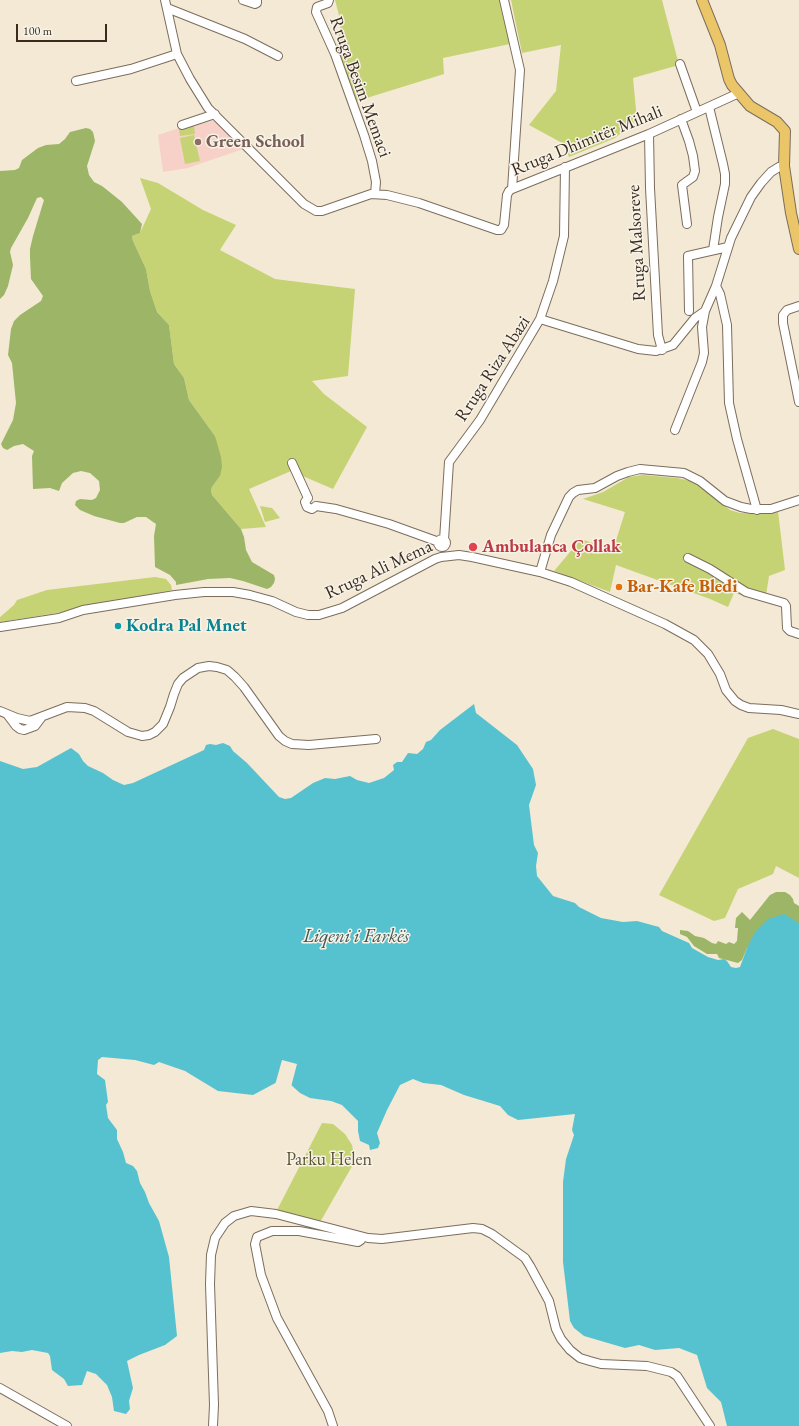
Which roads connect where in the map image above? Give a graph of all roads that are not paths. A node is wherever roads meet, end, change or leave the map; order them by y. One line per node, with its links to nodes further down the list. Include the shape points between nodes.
1 (244, 0): 2 (street, via 257,4)
2 (257, 0)
3 (329, 0): 21 (street, Rruga Besim Memaci, via 328,3 316,8 316,12 335,54 364,135 372,161)
4 (504, 0): 20 (street, via 520,70)
5 (702, 0): 11 (main road, via 720,45 729,79)
6 (166, 4): 7 (street); 8 (street)
7 (177, 54): 10 (street, via 131,69); 14 (street, via 190,80 208,108)
8 (278, 56)
9 (680, 64): 13 (street)
10 (76, 81)
11 (738, 93): 12 (street, Rruga Dhimitër Mihali); 18 (main road, via 750,106 777,122 785,131)
12 (709, 107): 13 (street, Rruga Dhimitër Mihali); 25 (street, via 723,164 725,184)
13 (697, 112): 15 (street, Rruga Dhimitër Mihali)
14 (215, 114): 16 (street); 21 (street, Rruga Dhimitër Mihali, via 304,204 316,211)
15 (681, 119): 17 (street, Rruga Dhimitër Mihali); 22 (street, via 689,141 695,171 682,185)
16 (182, 125)
17 (649, 134): 19 (street, Rruga Dhimitër Mihali); 31 (street, Rruga Malsoreve, via 658,335)
18 (784, 166): 23 (street, via 771,172 761,182 740,218); 24 (main road, via 789,180)
19 (565, 167): 20 (street, Rruga Dhimitër Mihali); 30 (street, via 564,236)
20 (512, 188): 21 (street, Rruga Dhimitër Mihali, via 507,195 504,227 499,230 414,202)
21 (376, 194)
22 (687, 224)
23 (728, 247): 25 (street); 26 (street)
24 (799, 249)
25 (713, 250): 28 (street, via 688,256)
26 (716, 286): 29 (street); 36 (street, via 727,325 729,402)
27 (799, 306): 32 (street, via 787,310 783,315)
28 (689, 311)
29 (705, 311): 31 (street, via 695,318 673,345); 33 (street, via 702,327 702,362)
30 (540, 319): 31 (street, Rruga Riza Abazi, via 638,349); 37 (street, Rruga Riza Abazi, via 480,420 449,462)
31 (662, 350)
32 (799, 402)
33 (675, 430)
34 (292, 463): 37 (street, via 308,498 305,502 307,507 336,509)
35 (799, 500): 36 (street)
36 (758, 510): 40 (street, via 741,507 725,500 700,481 684,473 640,469 628,472 595,488 578,490 569,497 551,535)
37 (442, 543): 38 (street, Rruga Riza Abazi)
38 (446, 556): 40 (street, Rruga Ali Mema, via 472,557); 41 (street, Rruga Ali Mema, via 428,562 342,608 320,615 302,614 272,601 234,592 204,592 83,610 59,618)
39 (688, 558): 42 (street, via 746,592 784,603 786,628)
40 (540, 572): 44 (street, Rruga Ali Mema, via 595,592 694,640 708,654 726,690 741,705)
41 (0, 628)
42 (799, 634)
43 (3, 712): 45 (street, via 20,730 24,730 35,726 40,718 67,708 85,708 128,732 142,736 155,732 163,724 176,689 183,678 198,668 209,666 227,670 235,677 285,741 299,745)
44 (799, 714)
45 (376, 739)
46 (362, 1237): 49 (street, via 264,1212 243,1213 225,1223 215,1238 211,1255 214,1405); 50 (street, via 358,1242 299,1232 272,1231 257,1238 255,1244 261,1275 277,1318 328,1411); 51 (street, via 382,1239 472,1228 492,1234 525,1258 549,1301 556,1329 570,1350 590,1362 647,1366 671,1372 677,1376)
47 (0, 1388): 48 (street)
48 (67, 1426)
49 (212, 1426)
50 (333, 1426)
51 (710, 1426)

